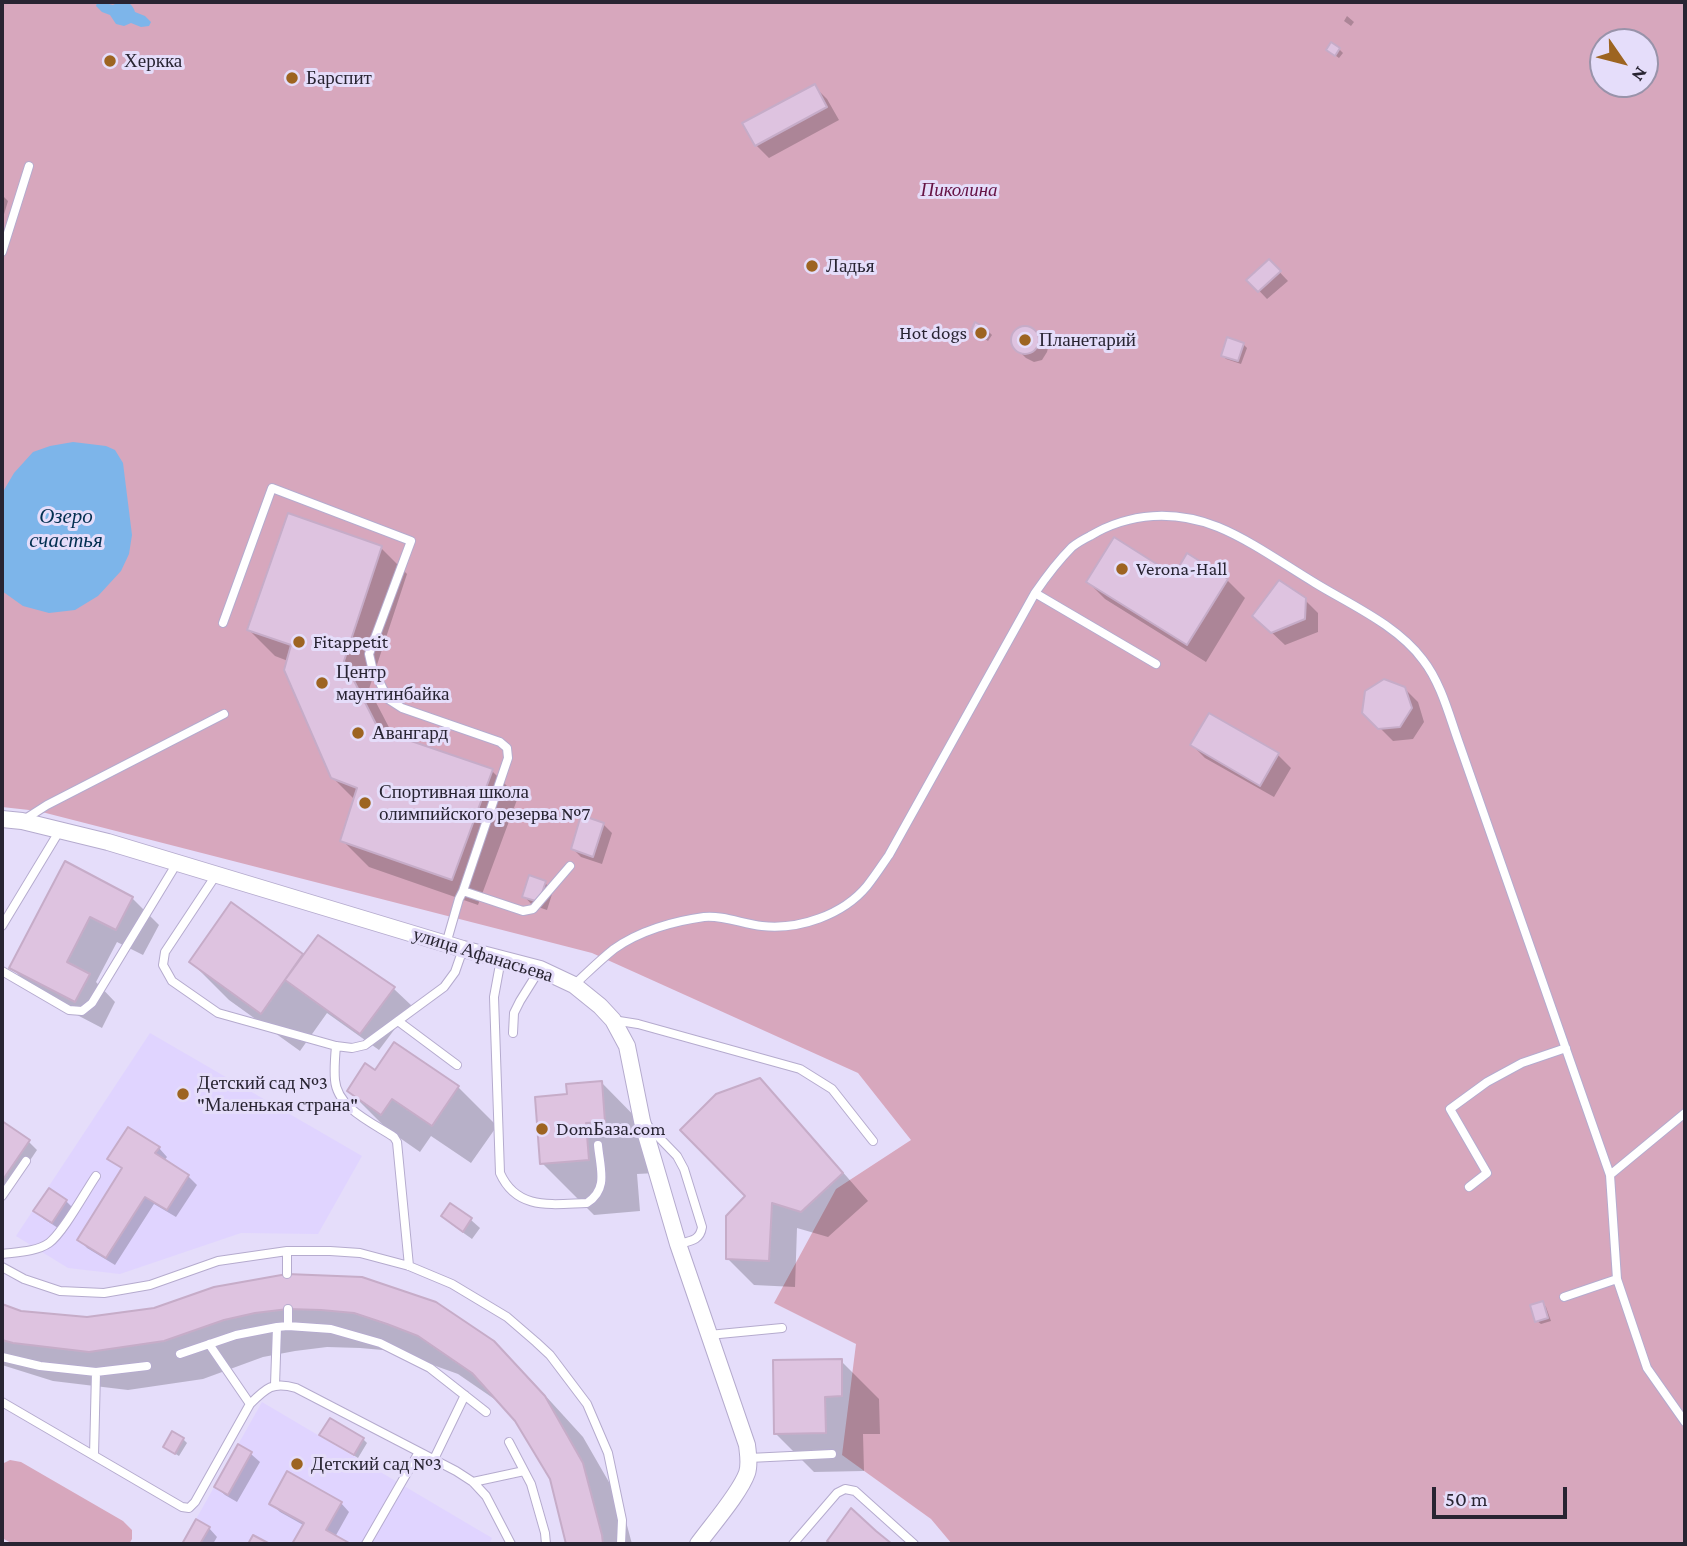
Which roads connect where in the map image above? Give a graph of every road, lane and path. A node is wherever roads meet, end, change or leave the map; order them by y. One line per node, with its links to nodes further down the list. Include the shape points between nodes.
1 (29, 166): 2 (lane)
2 (2, 252)
3 (1035, 593): 5 (lane); 20 (lane, via 889,855 867,886 844,907 784,928 708,917 676,922 636,936); 25 (lane, via 1074,545 1104,527 1143,516 1186,517 1219,527 1402,637 1436,683)
4 (223, 623): 13 (lane, via 272,488 411,541 369,654 372,667 388,699 402,708 507,748 508,758)
5 (1156, 664)
6 (224, 714): 8 (lane)
7 (2, 819): 8 (street, улица Афанасьева)
8 (22, 821): 9 (street, улица Афанасьева)
9 (60, 830): 10 (street, улица Афанасьева); 14 (lane)
10 (177, 863): 12 (street, улица Афанасьева); 19 (lane, via 92,1003 82,1011 69,1010)
11 (570, 866): 13 (lane, via 533,909 523,911)
12 (216, 874): 15 (street, улица Афанасьева); 24 (lane, via 166,952 163,965 172,981 218,1013)
13 (463, 891): 15 (lane)
14 (2, 926)
15 (446, 944): 16 (street, улица Афанасьева)
16 (463, 949): 17 (street, улица Афанасьева); 22 (lane, via 444,987)
17 (501, 959): 18 (street, улица Афанасьева); 30 (lane, via 494,997 500,1173 506,1186 536,1204 587,1203 601,1185)
18 (540, 969): 20 (street, улица Афанасьева); 23 (lane, via 514,1013)
19 (2, 971)
20 (574, 985): 21 (street, улица Афанасьева)
21 (613, 1020): 28 (street, улица Афанасьева, via 627,1046); 29 (lane, via 800,1069 832,1089)
22 (398, 1021): 24 (lane, via 365,1045); 26 (lane)
23 (513, 1034)
24 (336, 1046): 39 (lane, via 335,1082 341,1097 397,1142)
25 (1566, 1048): 32 (lane); 34 (lane, via 1522,1063 1450,1108 1487,1173)
26 (457, 1065)
27 (1685, 1114): 32 (lane)
28 (642, 1121): 36 (street, улица Афанасьева); 36 (lane, via 677,1156 702,1227 695,1240)
29 (873, 1141)
30 (598, 1145)
31 (26, 1161): 35 (lane)
32 (1610, 1175): 42 (lane)
33 (96, 1176): 38 (lane, via 50,1242 37,1249)
34 (1469, 1187)
35 (2, 1196)
36 (678, 1244): 48 (street, улица Афанасьева)
37 (287, 1251): 39 (lane, via 360,1254); 40 (lane, via 218,1261 150,1285 104,1293 60,1291); 41 (lane)
38 (2, 1254)
39 (409, 1266): 72 (lane, via 452,1284 507,1317 550,1354 587,1404 608,1453 622,1520)
40 (2, 1267)
41 (287, 1274)
42 (1617, 1279): 43 (lane); 59 (lane, via 1647,1368)
43 (1564, 1297)
44 (288, 1309): 45 (lane)
45 (288, 1326): 46 (lane); 55 (lane, via 331,1329 380,1343 430,1368)
46 (277, 1328): 49 (lane); 54 (lane)
47 (782, 1328): 48 (lane)
48 (709, 1335): 64 (street, улица Афанасьева)
49 (209, 1344): 50 (lane); 57 (lane)
50 (180, 1354)
51 (2, 1357): 53 (lane)
52 (147, 1366): 53 (lane)
53 (96, 1372): 63 (lane)
54 (275, 1385): 57 (lane); 61 (lane, via 296,1388)
55 (465, 1395): 58 (lane); 65 (lane)
56 (2, 1402): 63 (lane)
57 (250, 1404): 63 (lane, via 189,1508)
58 (486, 1412)
59 (1685, 1422)
60 (509, 1442): 66 (lane)
61 (419, 1452): 65 (lane); 69 (lane)
62 (832, 1454): 64 (lane)
63 (94, 1455)
64 (749, 1458): 73 (street, via 747,1473)
65 (434, 1459): 67 (lane)
66 (524, 1471): 67 (lane); 71 (lane)
67 (473, 1482): 70 (lane, via 486,1496)
68 (797, 1542): 74 (lane, via 836,1493 845,1489 855,1491)
69 (366, 1544)
70 (511, 1544)
71 (546, 1544)
72 (621, 1544)
73 (698, 1544)
74 (914, 1544)

